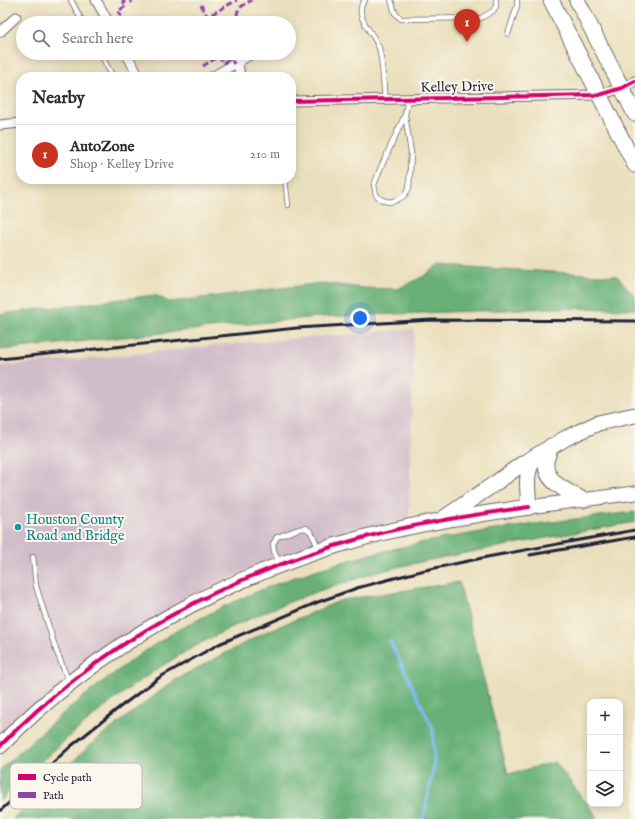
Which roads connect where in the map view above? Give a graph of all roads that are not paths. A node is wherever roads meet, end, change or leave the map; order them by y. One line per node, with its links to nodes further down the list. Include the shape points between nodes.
1 (71, 0): 9 (lane)
2 (96, 0): 10 (street)
3 (365, 0): 26 (lane, via 361,8 362,17 380,50)
4 (391, 0): 5 (lane, via 395,13 401,19 481,18 493,11)
5 (496, 0)
6 (517, 0): 13 (lane)
7 (552, 0): 24 (main road)
8 (577, 0): 23 (main road)
9 (79, 16)
10 (105, 16)
11 (16, 17): 12 (street)
12 (0, 32)
13 (508, 34)
14 (104, 60): 18 (lane)
15 (130, 60): 19 (street)
16 (241, 60): 17 (street)
17 (238, 62): 20 (street); 21 (street)
18 (110, 72)
19 (136, 72)
20 (221, 72)
21 (239, 72)
22 (635, 81): 23 (street, Kelley Drive)
23 (622, 88): 24 (street, Kelley Drive); 28 (main road)
24 (599, 95): 25 (street, Kelley Drive); 32 (main road)
25 (408, 98): 26 (street, Kelley Drive); 29 (lane)
26 (385, 99): 27 (street, Kelley Drive)
27 (296, 101)
28 (635, 114)
29 (405, 115): 29 (lane, via 411,153 409,188 404,196 389,202 376,195 374,185)
30 (16, 123): 31 (street)
31 (0, 125)
32 (635, 166)
33 (286, 184): 34 (lane)
34 (288, 205)
35 (635, 415): 36 (main road, via 581,430)
36 (545, 450): 38 (main road, via 550,478); 39 (main road, via 528,468); 40 (main road)
37 (635, 493): 38 (main road)
38 (583, 500): 39 (main road)
39 (529, 507): 40 (main road)
40 (442, 520): 41 (main road)
41 (320, 550): 43 (main road); 43 (lane, via 311,532 306,528 299,529 277,538 273,544)
42 (33, 557): 44 (lane, via 36,586 56,650)
43 (280, 564): 44 (main road, via 176,612 128,641)
44 (70, 684): 45 (main road, via 36,711)
45 (0, 746)

